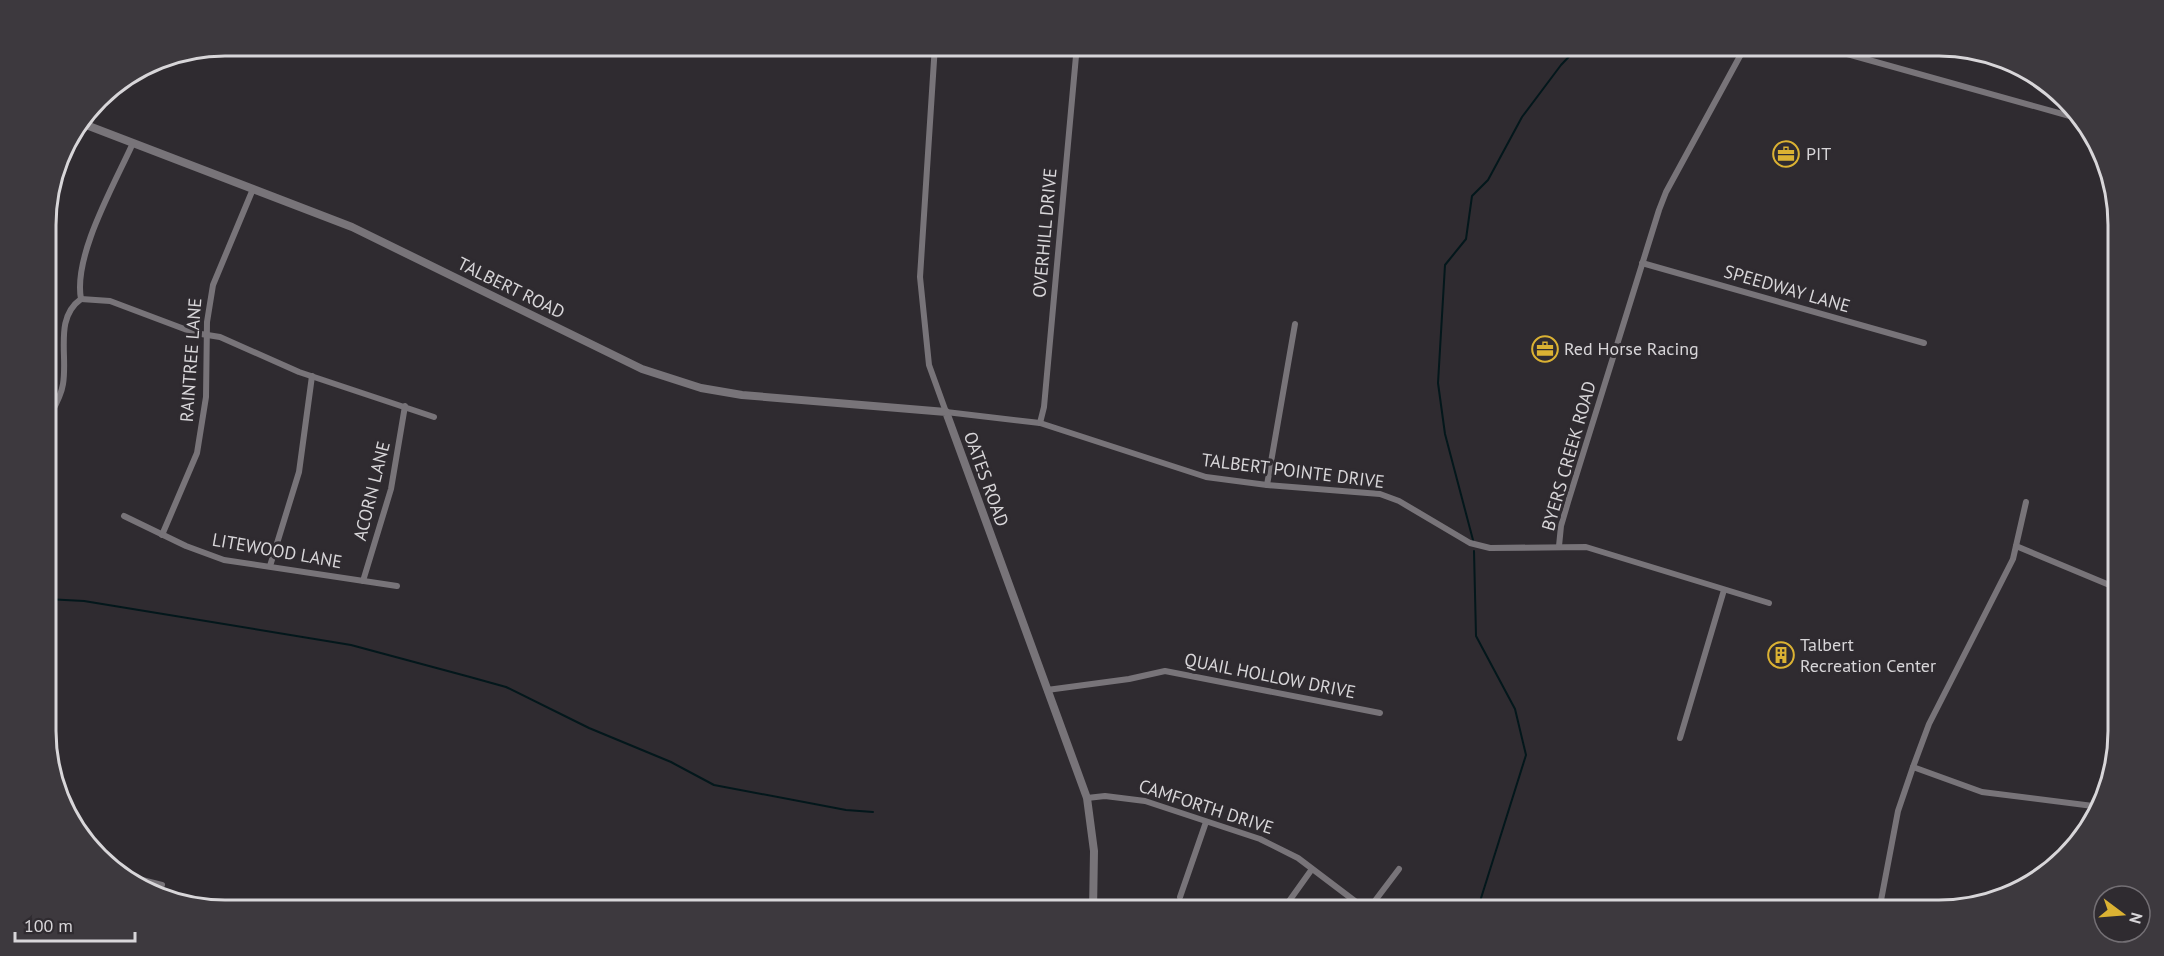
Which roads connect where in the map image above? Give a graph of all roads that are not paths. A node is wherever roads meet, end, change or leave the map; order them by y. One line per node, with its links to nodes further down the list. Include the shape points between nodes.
1 (934, 56): 17 (street, OATES ROAD, via 920,277 929,365)
2 (1076, 56): 19 (street, OVERHILL DRIVE)
3 (1740, 56): 9 (street, BYERS CREEK ROAD, via 1666,192)
4 (1854, 56): 5 (street)
5 (2068, 116)
6 (88, 126): 7 (street, TALBERT ROAD)
7 (133, 143): 8 (street, TALBERT ROAD); 10 (street, via 82,261 78,285)
8 (253, 189): 12 (street, RAINTREE LANE, via 213,285 208,302); 17 (street, TALBERT ROAD, via 352,227 642,369 701,388)
9 (1642, 263): 13 (street, SPEEDWAY LANE); 24 (street, BYERS CREEK ROAD, via 1566,510)
10 (81, 299): 12 (street, via 110,301); 15 (street, via 67,314 63,387)
11 (1295, 324): 20 (street)
12 (208, 335): 14 (street); 23 (street, RAINTREE LANE, via 206,397 197,453)
13 (1924, 344)
14 (312, 376): 16 (street); 26 (street, via 299,472)
15 (56, 403)
16 (405, 406): 18 (street); 27 (street, ACORN LANE, via 391,489)
17 (946, 412): 19 (street, TALBERT POINTE DRIVE); 32 (street, OATES ROAD)
18 (434, 417)
19 (1040, 423): 20 (street, TALBERT POINTE DRIVE, via 1206,477)
20 (1267, 485): 24 (street, TALBERT POINTE DRIVE, via 1380,494 1399,501 1451,534 1490,548)
21 (2026, 502): 25 (street)
22 (123, 516): 23 (street, LITEWOOD LANE)
23 (162, 535): 26 (street, LITEWOOD LANE, via 224,560)
24 (1559, 546): 30 (street, TALBERT POINTE DRIVE, via 1586,547)
25 (2016, 546): 28 (street); 35 (street, via 2000,589 1929,724)
26 (270, 566): 27 (street, LITEWOOD LANE)
27 (363, 581): 29 (street, LITEWOOD LANE)
28 (2108, 584)
29 (397, 586)
30 (1724, 590): 31 (street, TALBERT POINTE DRIVE); 34 (street)
31 (1769, 603)
32 (1047, 690): 33 (street, QUAIL HOLLOW DRIVE, via 1165,671); 36 (street, OATES ROAD)
33 (1380, 713)
34 (1680, 738)
35 (1913, 767): 37 (street, via 1982,792); 48 (street, via 1898,811)
36 (1087, 798): 38 (street, CAMFORTH DRIVE, via 1145,801); 44 (street, OATES ROAD, via 1094,851)
37 (2091, 806)
38 (1206, 822): 39 (street, CAMFORTH DRIVE, via 1279,847); 43 (street)
39 (1312, 868): 45 (street); 46 (street, CAMFORTH DRIVE)
40 (1399, 869): 47 (street)
41 (148, 882): 42 (street)
42 (162, 885)
43 (1180, 897)
44 (1093, 900)
45 (1290, 900)
46 (1354, 900)
47 (1376, 900)
48 (1881, 900)

